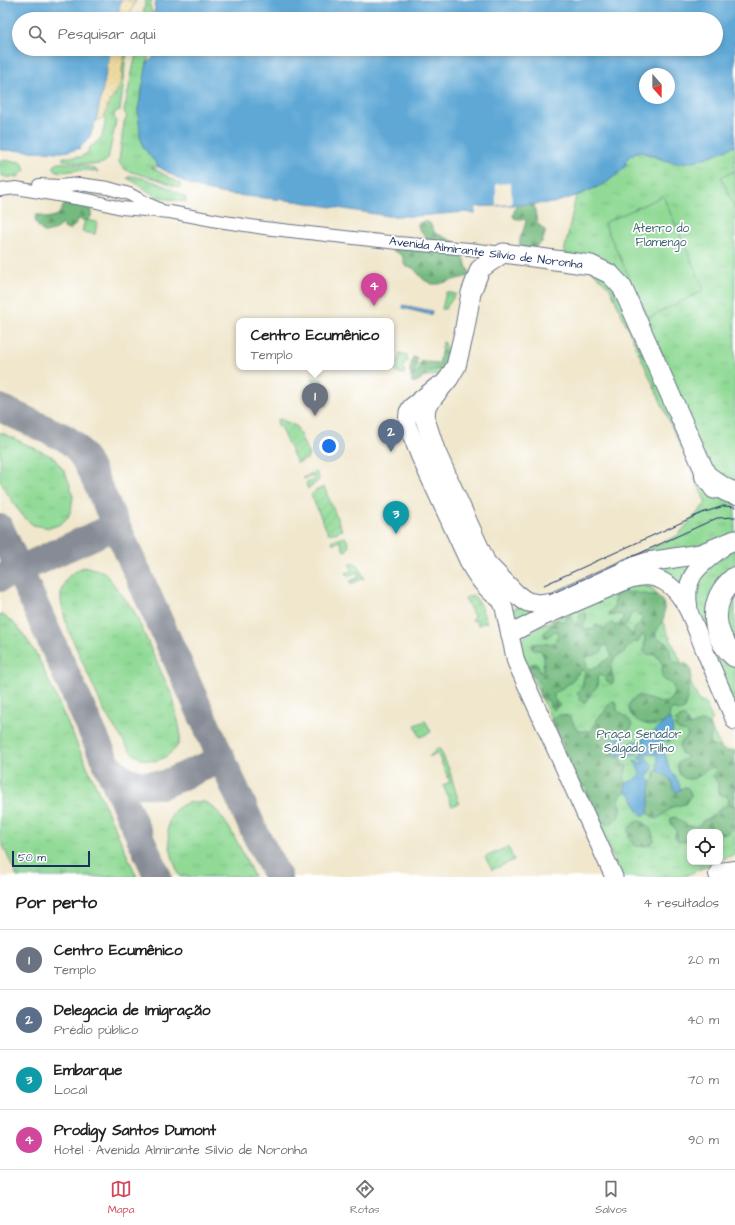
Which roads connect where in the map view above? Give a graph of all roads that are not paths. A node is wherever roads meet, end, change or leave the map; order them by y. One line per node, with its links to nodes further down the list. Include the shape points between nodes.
1 (0, 182): 3 (street, Avenida Almirante Silvio de Noronha, via 45,186 79,184 108,188)
2 (0, 190): 3 (street, Avenida Almirante Silvio de Noronha, via 16,188 121,208)
3 (170, 212): 4 (street, Avenida Almirante Silvio de Noronha, via 264,228)
4 (469, 249): 5 (street, Avenida Almirante Silvio de Noronha); 6 (street)
5 (502, 253): 6 (main road); 8 (main road, Avenida Almirante Silvio de Noronha, via 591,265 610,274 622,287)
6 (480, 269): 7 (main road, via 471,293 456,366)
7 (449, 378): 12 (main road, via 426,406 425,419 435,450); 14 (street, via 411,407 407,424 471,567 486,588)
8 (706, 476): 9 (highway); 10 (main road, Avenida Almirante Silvio de Noronha, via 717,492)
9 (735, 493)
10 (735, 498)
11 (732, 541): 12 (main road, via 700,554 648,562 629,568 554,602 544,604 524,600); 15 (street, via 701,566 690,579 688,593)
12 (486, 563): 14 (street)
13 (735, 578): 19 (highway, via 719,596 715,614 718,632 728,650)
14 (502, 600): 17 (street)
15 (691, 617): 16 (street, via 670,585 655,577 643,576 621,583); 20 (street)
16 (529, 624): 17 (street); 18 (street)
17 (510, 634): 18 (street)
18 (513, 651): 21 (street)
19 (735, 656)
20 (735, 722)
21 (614, 877)

